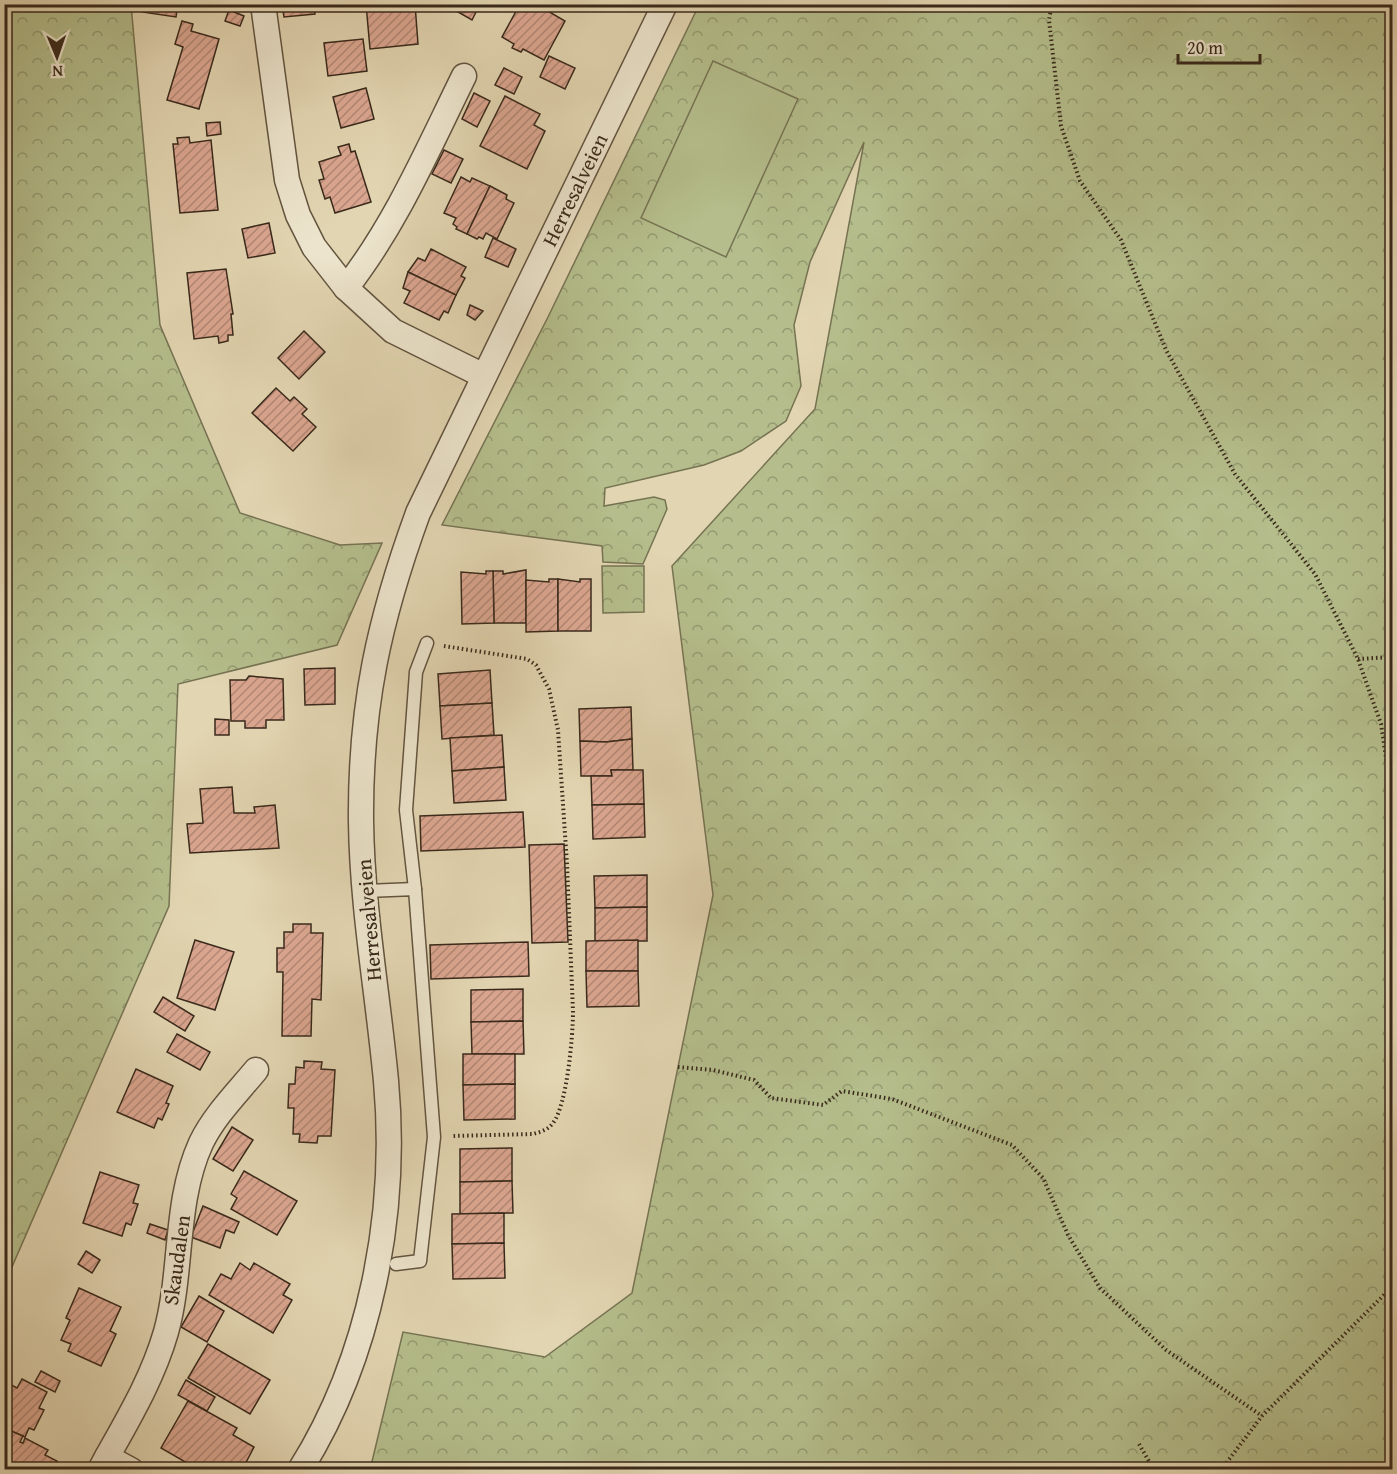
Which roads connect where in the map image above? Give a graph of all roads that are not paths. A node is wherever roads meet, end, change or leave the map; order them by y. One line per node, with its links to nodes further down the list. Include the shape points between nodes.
1 (263, 4): 4 (street, via 287,180 314,247)
2 (665, 4): 5 (street, Herresalveien)
3 (464, 76): 4 (street, via 395,215)
4 (346, 288): 5 (street, via 393,331)
5 (484, 376): 8 (street, Herresalveien, via 418,513 381,627 365,722 361,823)
6 (428, 643): 7 (lane, via 416,672 406,810)
7 (415, 889): 8 (lane); 10 (lane, via 434,1137 420,1261)
8 (366, 891): 12 (street, Herresalveien, via 386,1081 386,1213 360,1336)
9 (256, 1070): 11 (street, Skaudalen, via 209,1129 194,1162 167,1331 143,1394)
10 (396, 1264)
11 (104, 1463): 13 (street, Skaudalen)
12 (304, 1468)
13 (131, 1470)

